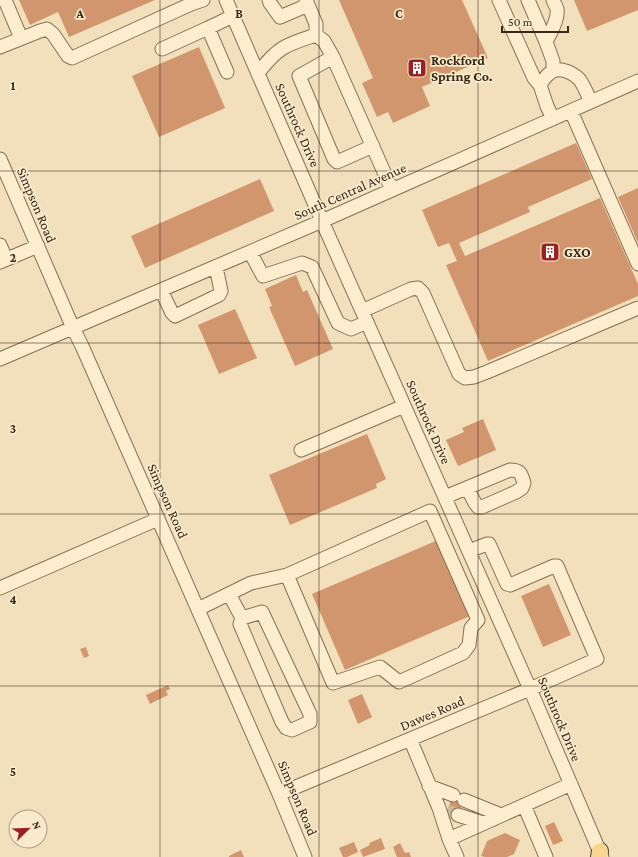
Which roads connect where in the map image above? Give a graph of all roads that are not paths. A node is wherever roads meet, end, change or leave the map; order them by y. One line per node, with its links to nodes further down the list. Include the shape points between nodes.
1 (5, 0): 12 (street)
2 (203, 0): 12 (street, via 72,58 47,29)
3 (226, 0): 9 (street, Southrock Drive)
4 (269, 0): 8 (street, via 280,17)
5 (499, 0): 21 (street, via 534,78)
6 (528, 0): 13 (street)
7 (553, 0): 13 (street, via 557,15)
8 (307, 2): 11 (street, via 316,24)
9 (233, 16): 10 (street); 19 (street, Southrock Drive)
10 (208, 28): 15 (street); 18 (street)
11 (316, 36): 16 (street, via 324,41); 19 (street, via 282,49)
12 (21, 38): 14 (street)
13 (546, 42): 17 (street, via 553,61)
14 (0, 47)
15 (162, 49)
16 (333, 57): 25 (street); 25 (street, via 299,76 334,158 337,162)
17 (553, 71): 21 (street); 22 (street, via 570,72 580,79)
18 (227, 72)
19 (258, 73): 28 (street, Southrock Drive)
20 (638, 81): 22 (street, South Central Avenue)
21 (540, 85): 24 (street)
22 (591, 102): 23 (street, South Central Avenue)
23 (571, 111): 24 (street, South Central Avenue); 33 (street)
24 (553, 119): 27 (street, South Central Avenue)
25 (373, 146): 27 (street)
26 (0, 159): 30 (street, Simpson Road)
27 (392, 190): 28 (street, South Central Avenue)
28 (322, 221): 31 (street, South Central Avenue); 37 (street, Southrock Drive)
29 (0, 245): 32 (street)
30 (38, 246): 32 (street); 38 (street, Simpson Road)
31 (250, 252): 34 (street, South Central Avenue); 37 (street, via 263,276 302,263 312,267 338,323 351,329)
32 (3, 260)
33 (638, 264)
34 (216, 267): 35 (street, South Central Avenue); 35 (street, via 221,291 219,295 175,316)
35 (161, 290): 38 (street, South Central Avenue)
36 (638, 308): 37 (street, via 487,372 466,378 459,374 423,293 418,288 411,289)
37 (365, 317): 40 (street, Southrock Drive)
38 (74, 328): 39 (street, South Central Avenue); 44 (street, Simpson Road)
39 (0, 359)
40 (404, 406): 41 (street); 43 (street, Southrock Drive)
41 (301, 450)
42 (467, 488): 43 (street)
43 (445, 497): 45 (street, Southrock Drive)
44 (158, 519): 47 (street); 49 (street, Simpson Road)
45 (469, 551): 51 (street, Southrock Drive); 51 (street, Dawes Road, via 489,544 510,585 557,566 597,659)
46 (287, 575): 46 (street, via 430,511 478,620 471,628 469,645 463,653 399,682 380,667 333,683); 48 (street, via 252,583)
47 (0, 588)
48 (230, 594): 49 (street); 50 (street)
49 (198, 609): 55 (street, Simpson Road)
50 (242, 618): 50 (street, via 262,612 310,714 310,722 292,730 286,728 282,722 240,624)
51 (530, 689): 52 (street, Dawes Road); 53 (street, Southrock Drive)
52 (410, 740): 54 (street); 55 (street, Dawes Road)
53 (571, 784): 57 (street); 60 (street, Southrock Drive)
54 (429, 786): 56 (street); 56 (street)
55 (279, 794): 61 (street, Simpson Road)
56 (451, 805): 58 (street); 58 (street); 59 (street)
57 (524, 805): 58 (street); 63 (street)
58 (491, 820): 59 (street)
59 (449, 839): 62 (street)
60 (600, 855)
61 (306, 857)
62 (457, 857)
63 (546, 857)

